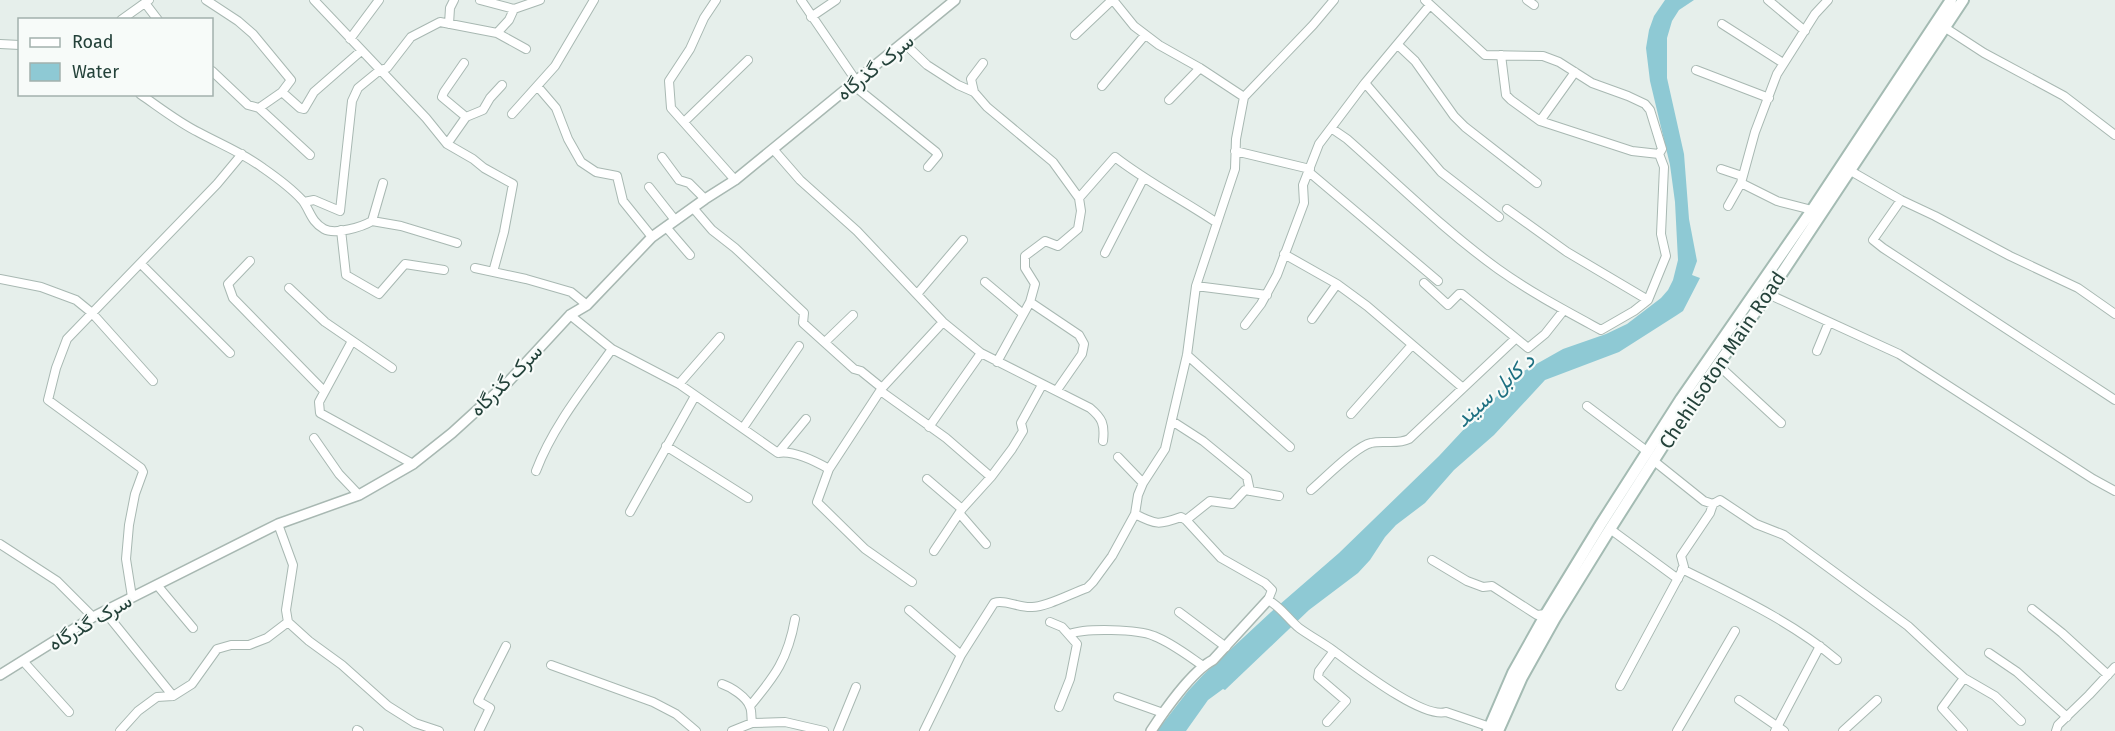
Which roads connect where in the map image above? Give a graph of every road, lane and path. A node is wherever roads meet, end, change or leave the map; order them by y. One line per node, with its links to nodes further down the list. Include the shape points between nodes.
1 (206, 0): 55 (street, via 253,34 290,77)
2 (314, 0): 33 (street)
3 (379, 0): 33 (street)
4 (454, 0): 26 (street)
5 (480, 0): 22 (street)
6 (540, 0): 22 (street)
7 (594, 0): 54 (street)
8 (716, 0): 65 (street, via 669,81 671,108)
9 (801, 0): 23 (street)
10 (836, 0): 23 (street)
11 (956, 0): 34 (street, سرک گذرگاه)
12 (1112, 0): 31 (street); 32 (street)
13 (1334, 0): 58 (street)
14 (1527, 0): 21 (street)
15 (1768, 0): 29 (street)
16 (1828, 0): 29 (street)
17 (1951, 0): 92 (main road, Chehilsoton Main Road)
18 (1963, 0): 28 (main road, Chehilsoton Main Road)
19 (147, 1): 24 (street); 25 (street)
20 (1428, 3): 37 (street); 40 (street, via 1485,55)
21 (1534, 5)
22 (514, 9): 30 (street)
23 (812, 17): 50 (street)
24 (124, 18)
25 (157, 18)
26 (449, 24): 30 (street); 46 (street, via 440,22 411,37 387,68)
27 (1722, 24): 44 (street)
28 (1944, 27): 67 (street, via 2064,96); 77 (main road, Chehilsoton Main Road)
29 (1805, 31): 44 (street)
30 (497, 33): 38 (street)
31 (1145, 34): 45 (street); 53 (street)
32 (1075, 35)
33 (350, 39): 39 (street)
34 (904, 43): 50 (street, سرک گذرگاه); 56 (street, via 927,64)
35 (0, 44): 36 (street)
36 (18, 45)
37 (1398, 45): 51 (street); 83 (street, via 1415,61 1465,127)
38 (526, 49)
39 (361, 51): 46 (street); 55 (street, via 314,92 304,109)
40 (1501, 55): 49 (street, via 1543,56); 64 (street, via 1506,95)
41 (748, 60): 65 (street)
42 (464, 63): 63 (street, via 442,97)
43 (983, 63): 56 (street, via 971,79)
44 (1783, 63): 59 (street)
45 (1200, 68): 58 (street); 60 (street)
46 (380, 70): 68 (street); 88 (street, via 358,88 352,101 340,212 314,200)
47 (1696, 70): 59 (street)
48 (213, 72): 61 (street, via 248,105)
49 (1575, 72): 64 (street); 72 (street, via 1645,104 1662,149)
50 (855, 83): 69 (street, سرک گذرگاه); 75 (street, via 936,152 938,155)
51 (1365, 83): 66 (street); 93 (street, via 1441,172)
52 (502, 85): 63 (street, via 483,110)
53 (1102, 86)
54 (538, 87): 62 (street); 99 (street, via 556,108 581,162 596,172 617,176 623,201)
55 (282, 92): 61 (street)
56 (974, 92): 85 (street, via 1053,162)
57 (143, 96): 71 (street, via 196,131)
58 (1244, 97): 70 (street)
59 (1769, 98): 81 (street)
60 (1169, 99)
61 (259, 108): 73 (street)
62 (512, 114)
63 (466, 117): 68 (street)
64 (1540, 121): 72 (street, via 1632,151)
65 (684, 122): 80 (street)
66 (1331, 128): 78 (street, via 1319,144); 123 (street, via 1465,243)
67 (2115, 135)
68 (447, 144): 109 (street, via 513,184)
69 (773, 149): 80 (street, سرک گذرگاه); 117 (street)
70 (1234, 152): 78 (street); 96 (street, via 1234,170)
71 (242, 154): 88 (street); 106 (street)
72 (1659, 154): 120 (street, via 1664,168 1661,234 1666,256)
73 (310, 155)
74 (662, 156): 86 (street, via 679,180 689,183)
75 (928, 167)
76 (1721, 169): 81 (street)
77 (1849, 170): 87 (street); 118 (main road, Chehilsoton Main Road)
78 (1309, 171): 103 (street, via 1303,185 1304,203); 111 (street)
79 (1143, 179): 85 (street, via 1115,157); 96 (street); 102 (street)
80 (735, 180): 86 (street, سرک گذرگاه)
81 (1742, 180): 89 (street); 92 (street, via 1777,201)
82 (383, 183): 95 (street)
83 (1537, 183)
84 (649, 187): 94 (street)
85 (1079, 198): 121 (street, via 1078,230 1058,246 1046,241 1025,256 1024,268 1035,284)
86 (705, 199): 90 (street, سرک گذرگاه)
87 (1901, 200): 126 (street, via 2078,288); 155 (street, via 1873,240)
88 (304, 202): 98 (street, via 316,223 326,230)
89 (1728, 206)
90 (694, 209): 94 (street, سرک گذرگاه); 136 (street, via 804,313 803,323)
91 (1507, 209): 120 (street, via 1567,252)
92 (1812, 210): 169 (main road, Chehilsoton Main Road, via 1681,399)
93 (1499, 217)
94 (675, 220): 97 (street, سرک گذرگاه)
95 (372, 221): 98 (street); 101 (street)
96 (1217, 223): 115 (street)
97 (666, 227): 99 (street, سرک گذرگاه); 104 (street)
98 (341, 230): 108 (street, via 346,275 379,294 405,264)
99 (652, 237): 122 (street, سرک گذرگاه)
100 (963, 240): 117 (street)
101 (457, 243)
102 (1105, 253)
103 (1284, 254): 114 (street); 119 (street)
104 (690, 255)
105 (250, 261): 153 (street, via 228,284 233,298)
106 (141, 264): 124 (street); 141 (street)
107 (475, 268): 109 (street)
108 (444, 270)
109 (493, 272): 122 (street, via 571,292)
110 (0, 279): 124 (street, via 41,287 76,300)
111 (1438, 281)
112 (985, 282): 125 (street)
113 (1424, 283): 123 (street, via 1448,305 1462,294 1528,348)
114 (1337, 284): 129 (street); 137 (street)
115 (1196, 286): 119 (street); 143 (street)
116 (289, 288): 135 (street)
117 (918, 293): 130 (street)
118 (1768, 294): 131 (street); 145 (main road, Chehilsoton Main Road)
119 (1267, 295): 132 (street)
120 (1647, 300): 123 (street, via 1601,330)
121 (1030, 302): 125 (street); 152 (street, via 1079,335 1084,344 1082,354)
122 (587, 306): 127 (street, سرک گذرگاه)
123 (1564, 310)
124 (92, 314): 147 (street); 197 (street, via 67,339 48,400 143,472 135,494 126,559)
125 (1023, 314): 144 (street)
126 (2115, 314)
127 (570, 315): 139 (street); 170 (street, سرک گذرگاه, via 509,381)
128 (853, 315): 136 (street)
129 (1312, 319)
130 (944, 322): 142 (street); 151 (street)
131 (1829, 322): 140 (street); 178 (street, via 1899,354)
132 (1245, 325)
133 (720, 337): 148 (street)
134 (1514, 340): 150 (street)
135 (352, 341): 146 (street); 153 (street)
136 (825, 342): 151 (street)
137 (1412, 345): 150 (street); 157 (street)
138 (799, 346): 162 (street)
139 (612, 349): 148 (street); 172 (street, via 557,428)
140 (1817, 351)
141 (230, 353)
142 (981, 353): 144 (street); 161 (street)
143 (1187, 355): 159 (street); 166 (street)
144 (997, 362): 149 (street)
145 (1717, 364): 160 (street); 169 (main road, Chehilsoton Main Road)
146 (392, 368)
147 (153, 381)
148 (679, 384): 154 (street)
149 (1042, 385): 152 (street); 173 (street, via 1021,423 1023,431)
150 (1463, 388): 176 (street, via 1409,439 1370,443)
151 (882, 390): 161 (street); 171 (street)
152 (1057, 390): 164 (street, via 1090,408 1102,420)
153 (324, 391): 170 (street, via 320,413)
154 (695, 396): 162 (street); 165 (street)
155 (2115, 400)
156 (1587, 406): 169 (street)
157 (1351, 414)
158 (806, 419): 167 (street)
159 (1172, 421): 175 (street, via 1165,449); 177 (street, via 1247,477)
160 (1781, 423)
161 (930, 427): 173 (street)
162 (743, 428): 167 (street)
163 (314, 438): 179 (street)
164 (1103, 441)
165 (666, 446): 181 (street); 183 (street)
166 (1290, 447)
167 (778, 453): 171 (street, via 808,459)
168 (1118, 457): 175 (street)
169 (1651, 457): 182 (street, via 1704,501); 188 (main road, Chehilsoton Main Road); 203 (main road, Chehilsoton Main Road)
170 (413, 464): 179 (street, سرک گذرگاه)
171 (829, 469): 195 (street, via 817,502 865,549)
172 (536, 471)
173 (991, 477): 184 (street)
174 (927, 479): 184 (street)
175 (1143, 483): 185 (street, via 1137,495)
176 (1311, 490)
177 (1250, 491): 180 (street); 186 (street, via 1245,490 1232,504 1210,501)
178 (2115, 491)
179 (359, 495): 187 (street, سرک گذرگاه)
180 (1280, 496)
181 (748, 498)
182 (1713, 504): 193 (street, via 1681,556); 224 (street, via 1720,500 1756,524 1784,535 1908,626)
183 (630, 512)
184 (961, 512): 190 (street); 191 (street)
185 (1136, 514): 186 (street, via 1153,523 1164,524 1181,517); 216 (street, via 1112,556 1087,588 1036,607 996,601)
186 (1186, 520): 198 (street, via 1221,558 1272,590)
187 (278, 524): 196 (street, سرک گذرگاه); 206 (street, via 292,566)
188 (1610, 529): 194 (street); 240 (main road, Chehilsoton Main Road, via 1554,618)
189 (0, 544): 204 (street, via 57,580)
190 (986, 544)
191 (934, 551)
192 (1432, 560): 203 (street, via 1467,581 1492,586 1537,615)
193 (1682, 569): 194 (street); 212 (street, via 1795,628)
194 (1678, 579): 226 (street)
195 (912, 582)
196 (157, 585): 197 (street, سرک گذرگاه); 208 (street)
197 (132, 597): 201 (street, سرک گذرگاه)
198 (1272, 602): 213 (street); 214 (street, via 1297,626)
199 (2032, 609): 223 (street)
200 (909, 610): 216 (street)
201 (105, 612): 204 (street, سرک گذرگاه); 228 (street)
202 (1179, 612): 213 (street)
203 (1546, 614): 240 (main road, Chehilsoton Main Road, via 1513,673)
204 (93, 617): 218 (street, سرک گذرگاه)
205 (795, 619): 232 (street, via 786,656)
206 (288, 622): 228 (street, via 267,638 249,645 217,649 192,684); 243 (street, via 388,706 415,723)
207 (1050, 622): 210 (street)
208 (193, 628)
209 (1735, 631): 251 (street)
210 (1070, 634): 220 (street, via 1080,630 1151,634); 233 (street, via 1077,644 1076,651)
211 (506, 646): 244 (street, via 478,701 490,708)
212 (1820, 646): 217 (street); 241 (street)
213 (1226, 647): 220 (street)
214 (1334, 651): 237 (street, via 1318,677 1346,701); 240 (street, via 1384,688 1426,709 1446,712)
215 (1989, 653): 236 (street, via 2017,672)
216 (961, 655): 249 (street)
217 (1837, 660)
218 (23, 661): 222 (street, سرک گذرگاه); 234 (street)
219 (551, 665): 245 (street, via 653,702)
220 (1203, 666): 235 (street)
221 (2115, 667): 223 (street)
222 (0, 675)
223 (2108, 675): 236 (street)
224 (1964, 678): 238 (street, via 1995,696); 253 (street, via 1942,708)
225 (722, 684): 232 (street)
226 (1620, 686)
227 (856, 687): 248 (street)
228 (173, 696): 242 (street, via 157,697)
229 (1118, 697): 235 (street)
230 (1739, 700): 241 (street)
231 (1877, 700): 252 (street)
232 (750, 706): 239 (street)
233 (1059, 706)
234 (69, 712)
235 (1163, 713): 250 (street)
236 (2067, 717): 254 (street)
237 (1327, 722)
238 (2021, 722)
239 (752, 723): 246 (street); 247 (street, via 785,722)
240 (1492, 730)
241 (1779, 730)
242 (120, 731)
243 (439, 731)
244 (479, 731)
245 (696, 731)
246 (732, 731)
247 (824, 731)
248 (838, 731)
249 (924, 731)
250 (1151, 731)
251 (1677, 731)
252 (1843, 731)
253 (1964, 731)
254 (2056, 731)

